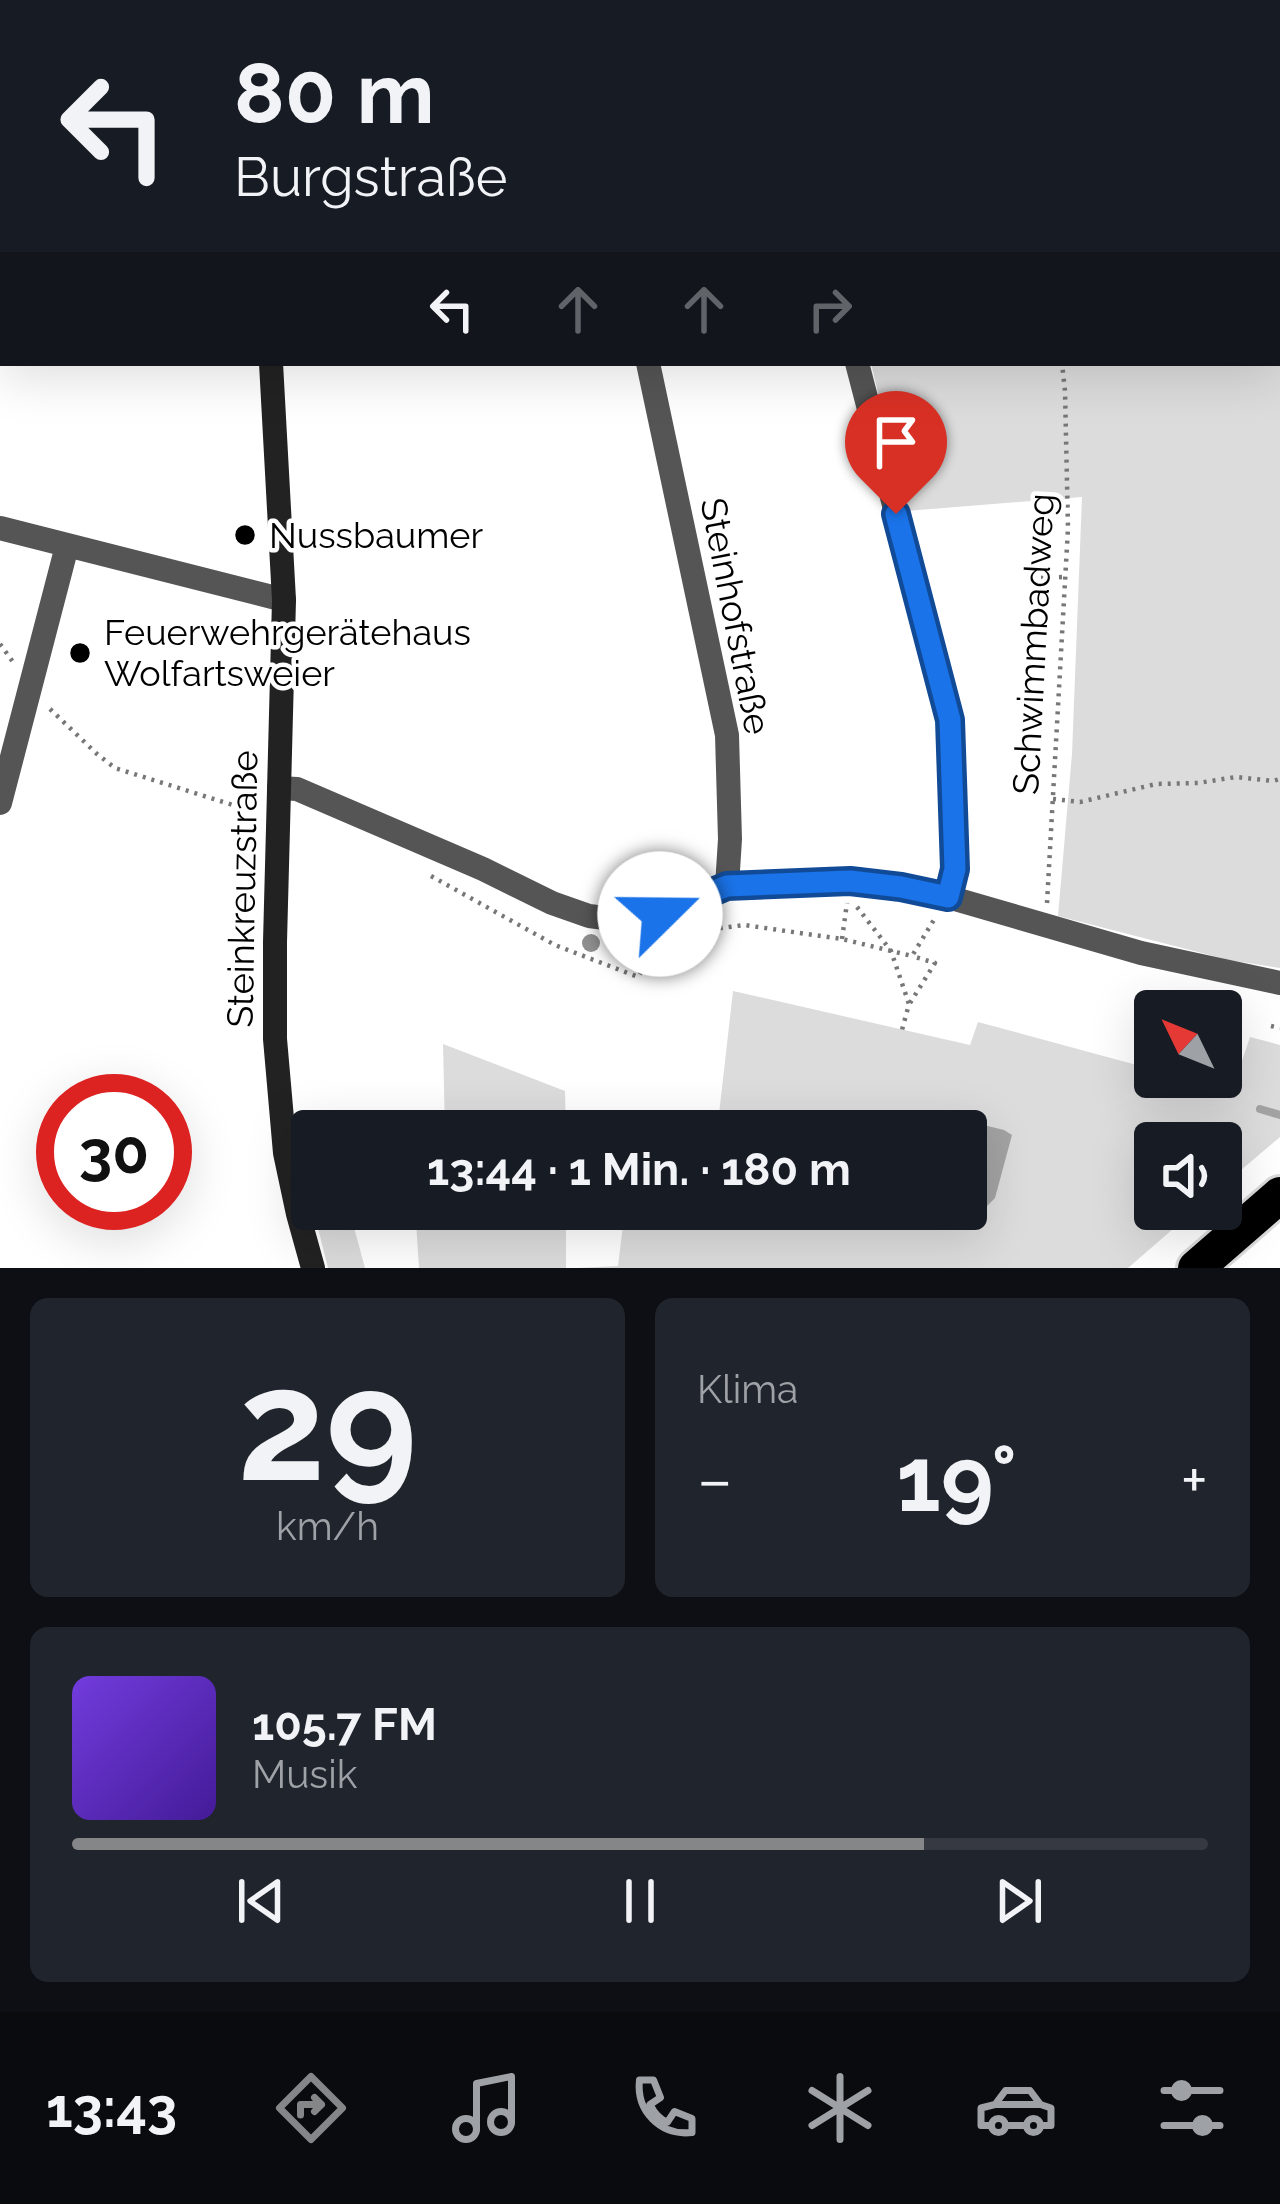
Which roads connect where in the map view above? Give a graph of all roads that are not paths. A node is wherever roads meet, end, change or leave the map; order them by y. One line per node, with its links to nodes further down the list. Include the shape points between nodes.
1 (272, 366): 6 (street, Steinkreuzstraße)
2 (649, 366): 9 (street, Steinhofstraße, via 727,735)
3 (858, 366): 10 (street, via 950,720 955,869)
4 (0, 528): 5 (street)
5 (67, 546): 6 (street); 8 (street)
6 (284, 600): 7 (street, Steinkreuzstraße)
7 (279, 799): 9 (street, via 297,789 589,916 660,914); 13 (street, Steinkreuzstraße, via 279,1096)
8 (0, 803)
9 (727, 886): 10 (street, via 850,881)
10 (948, 897): 11 (street)
11 (1280, 983)
12 (1280, 1195): 14 (highway)
13 (313, 1268)
14 (1196, 1268)

